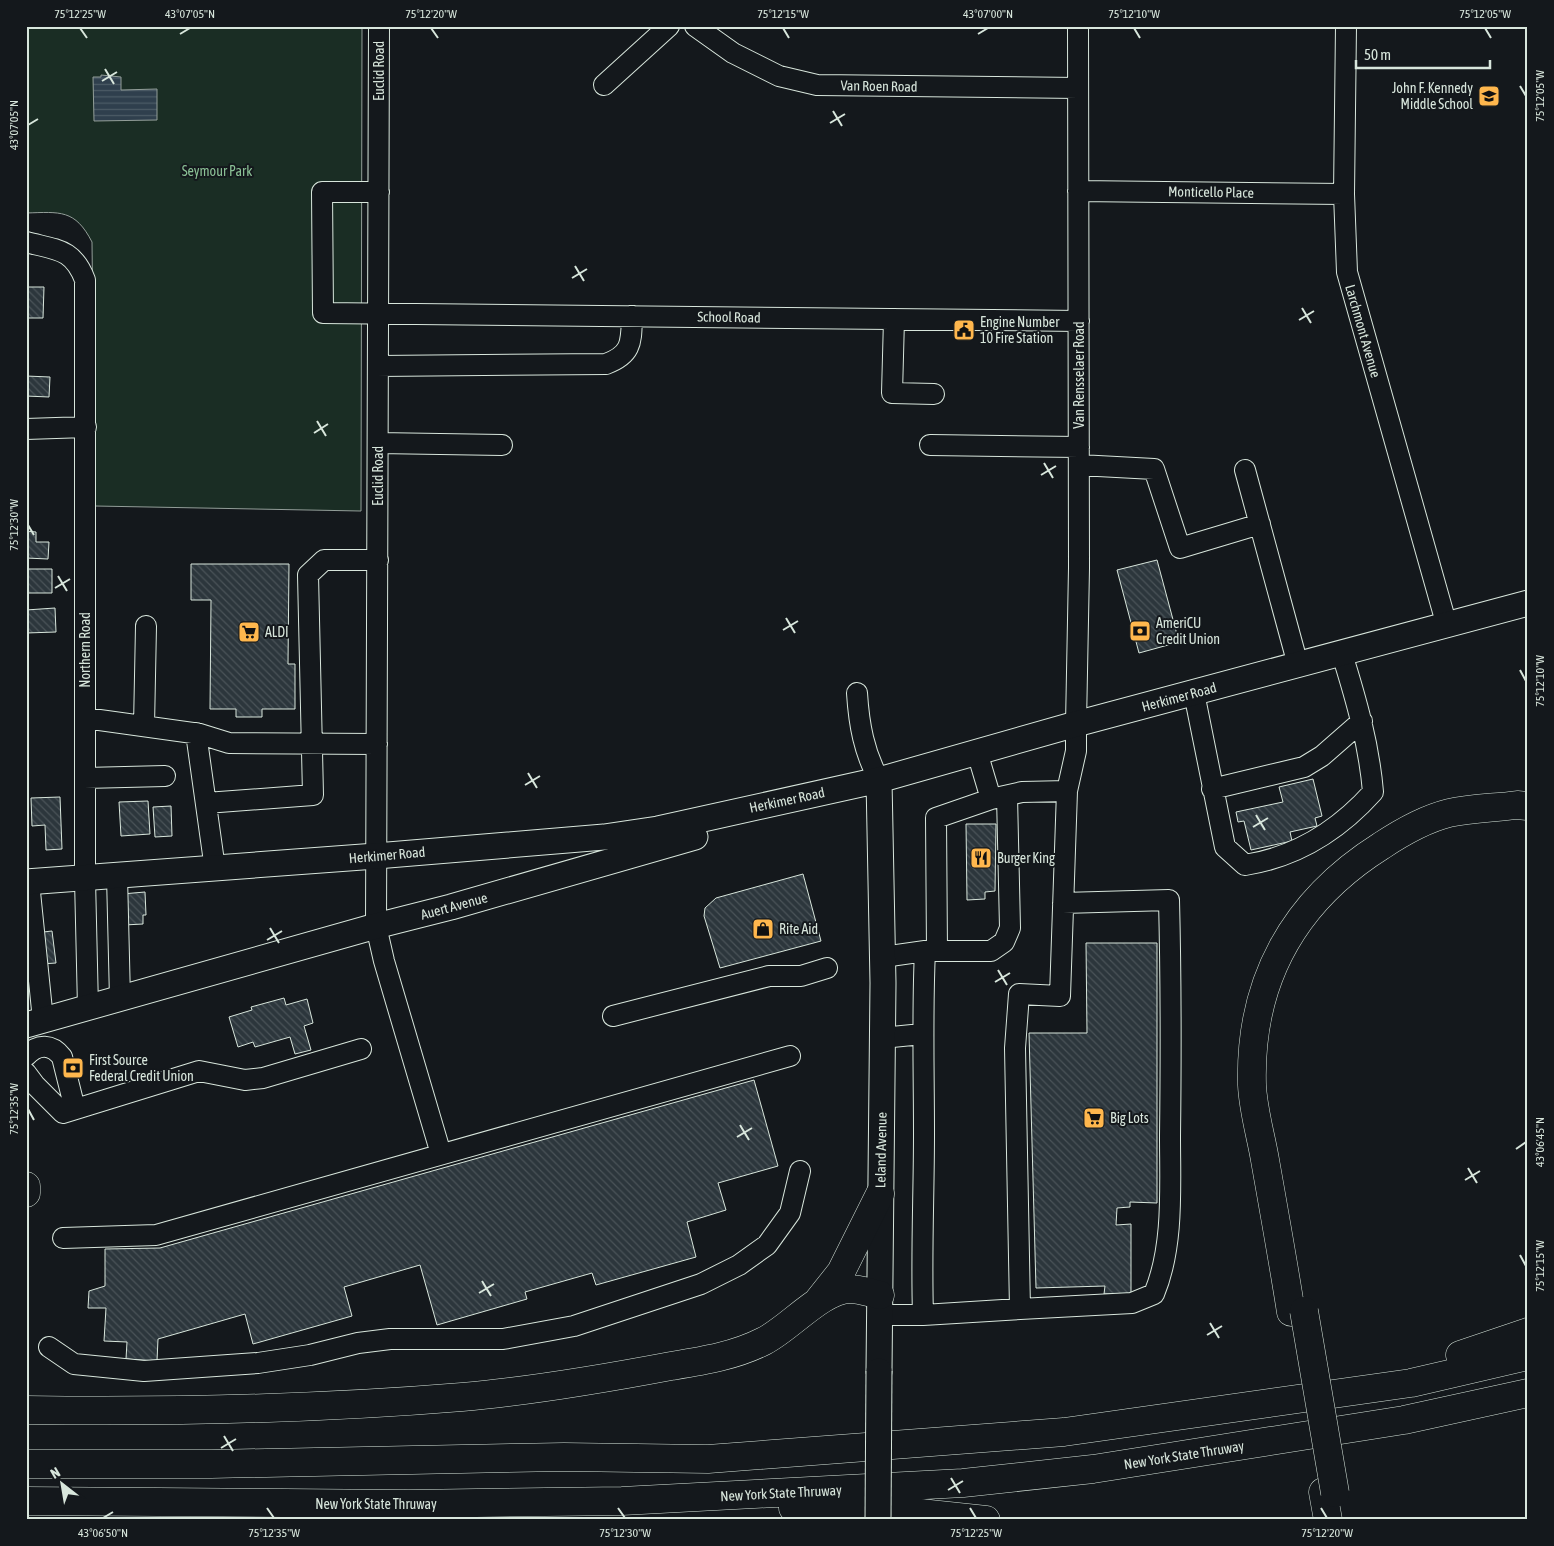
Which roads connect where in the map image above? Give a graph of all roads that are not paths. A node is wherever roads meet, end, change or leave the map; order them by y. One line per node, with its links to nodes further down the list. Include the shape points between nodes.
1 (379, 26): 9 (street, Euclid Road)
2 (669, 26): 6 (street)
3 (694, 26): 7 (street, Van Roen Road, via 733,53 779,76 817,85)
4 (1078, 26): 7 (street, Van Rensselaer Road)
5 (1346, 26): 10 (street, Larchmont Avenue)
6 (604, 85)
7 (1078, 88): 8 (street, Van Rensselaer Road)
8 (1078, 191): 10 (street, Monticello Place); 15 (street, Van Rensselaer Road)
9 (379, 192): 12 (street, Euclid Road); 12 (street, School Road, via 322,192 323,313)
10 (1344, 194): 29 (street, Larchmont Avenue, via 1347,272)
11 (26, 242): 18 (street, Northern Road, via 72,257 81,271 85,291)
12 (379, 312): 13 (street, School Road); 16 (street, Euclid Road)
13 (632, 316): 14 (street, School Road); 16 (street, via 631,343 620,358 606,364)
14 (894, 319): 15 (street, School Road); 17 (street, via 892,393)
15 (1079, 321): 23 (street, Van Rensselaer Road)
16 (378, 366): 20 (street, Euclid Road)
17 (934, 394)
18 (86, 427): 19 (street); 34 (street, Northern Road)
19 (26, 429)
20 (378, 443): 21 (street); 26 (street, Euclid Road)
21 (502, 445)
22 (930, 445): 23 (street)
23 (1079, 456): 25 (street, via 1154,469 1180,548); 36 (street, Van Rensselaer Road)
24 (1245, 470): 25 (street)
25 (1260, 524): 31 (street)
26 (378, 560): 39 (street, via 324,560 308,575); 40 (street, Euclid Road)
27 (1528, 603): 29 (main road, Herkimer Road)
28 (146, 626): 37 (street)
29 (1447, 626): 30 (main road, Herkimer Road)
30 (1342, 654): 31 (main road, Herkimer Road); 35 (street)
31 (1298, 665): 33 (main road, Herkimer Road)
32 (857, 693): 44 (street, via 859,722 868,759)
33 (1194, 693): 36 (main road, Herkimer Road); 45 (street)
34 (85, 718): 37 (street); 43 (street, Northern Road)
35 (1362, 721): 45 (street, via 1304,768); 45 (street, via 1373,792 1331,831 1302,849 1269,861 1245,865 1225,847)
36 (1076, 724): 41 (main road, Herkimer Road); 46 (street, Van Rensselaer Road, via 1076,751)
37 (144, 726): 38 (street)
38 (196, 733): 39 (street, via 229,743); 48 (street)
39 (312, 744): 40 (street); 48 (street, via 313,795)
40 (377, 744): 51 (street, Euclid Road)
41 (976, 752): 44 (main road, Herkimer Road); 47 (street)
42 (166, 776): 43 (street)
43 (85, 778): 54 (street, Northern Road)
44 (879, 780): 51 (main road, Herkimer Road, via 658,829 604,837); 58 (main road, Auert Avenue, via 612,862); 60 (main road, Leland Avenue)
45 (1212, 789)
46 (1067, 791): 47 (street, via 1022,792); 56 (street, Van Rensselaer Road)
47 (999, 797): 59 (street, via 936,818); 59 (street, via 1010,928 1004,942 991,951)
48 (206, 802): 52 (street)
49 (1528, 806): 83 (highway, via 1449,813 1406,830 1365,856 1329,886 1303,914 1283,946 1264,988 1252,1044 1252,1088)
50 (1528, 820): 83 (highway, via 1477,822 1426,837 1406,845 1368,869 1322,910 1300,940 1278,985 1266,1030 1265,1083)
51 (376, 856): 52 (main road, Herkimer Road); 58 (street, Euclid Road)
52 (215, 869): 53 (main road, Herkimer Road)
53 (117, 876): 54 (main road, Herkimer Road); 63 (street)
54 (85, 879): 55 (main road, Herkimer Road); 64 (street, Northern Road)
55 (28, 882): 57 (street)
56 (1063, 903): 82 (street, Van Rensselaer Road, via 1060,996 1019,994 1015,1048); 82 (street, via 1169,900 1172,1000 1170,1198 1162,1273 1154,1294 1132,1303)
57 (30, 925): 62 (street)
58 (376, 926): 63 (main road, Auert Avenue); 74 (street, Euclid Road)
59 (931, 951): 60 (street); 67 (street)
60 (883, 957): 68 (main road, Leland Avenue)
61 (827, 968): 65 (street, via 800,976 769,976)
62 (33, 988): 66 (street)
63 (120, 999): 64 (main road, Auert Avenue)
64 (88, 1008): 66 (main road, Auert Avenue)
65 (613, 1016)
66 (35, 1022)
67 (922, 1034): 68 (street); 84 (street)
68 (882, 1038): 78 (main road, Leland Avenue)
69 (361, 1049): 73 (street, via 258,1079 245,1080 199,1071)
70 (26, 1056): 73 (street, via 35,1049 50,1046 62,1057)
71 (790, 1056): 74 (street)
72 (26, 1073): 73 (street, via 35,1085)
73 (69, 1111)
74 (441, 1154): 79 (street, via 156,1234)
75 (800, 1172): 86 (street, via 790,1213 768,1245 739,1265 700,1284 574,1326 503,1339 390,1339 258,1363 144,1371 74,1364)
76 (26, 1186): 77 (highway)
77 (26, 1193)
78 (880, 1194): 80 (highway, via 840,1272); 81 (main road, Leland Avenue)
79 (62, 1238)
80 (816, 1304): 81 (highway, via 849,1289); 90 (highway, via 781,1332 737,1352 581,1382 463,1397 331,1406)
81 (880, 1305): 84 (street); 95 (main road, Leland Avenue, bridge)
82 (1020, 1309): 84 (street)
83 (1298, 1311): 92 (highway, bridge)
84 (923, 1315)
85 (1528, 1332): 88 (highway, via 1399,1371)
86 (49, 1347)
87 (1528, 1356): 88 (highway, via 1411,1382)
88 (1341, 1393): 91 (highway, via 1064,1432 708,1459 564,1457)
89 (1528, 1393): 94 (highway, New York State Thruway, via 1404,1420 1093,1469 962,1483)
90 (26, 1410)
91 (26, 1464)
92 (1329, 1492): 97 (highway); 98 (highway)
93 (26, 1501): 94 (highway, New York State Thruway, via 408,1504)
94 (622, 1501): 96 (highway, via 920,1513)
95 (878, 1520)
96 (986, 1520)
97 (1328, 1520)
98 (1340, 1520)

